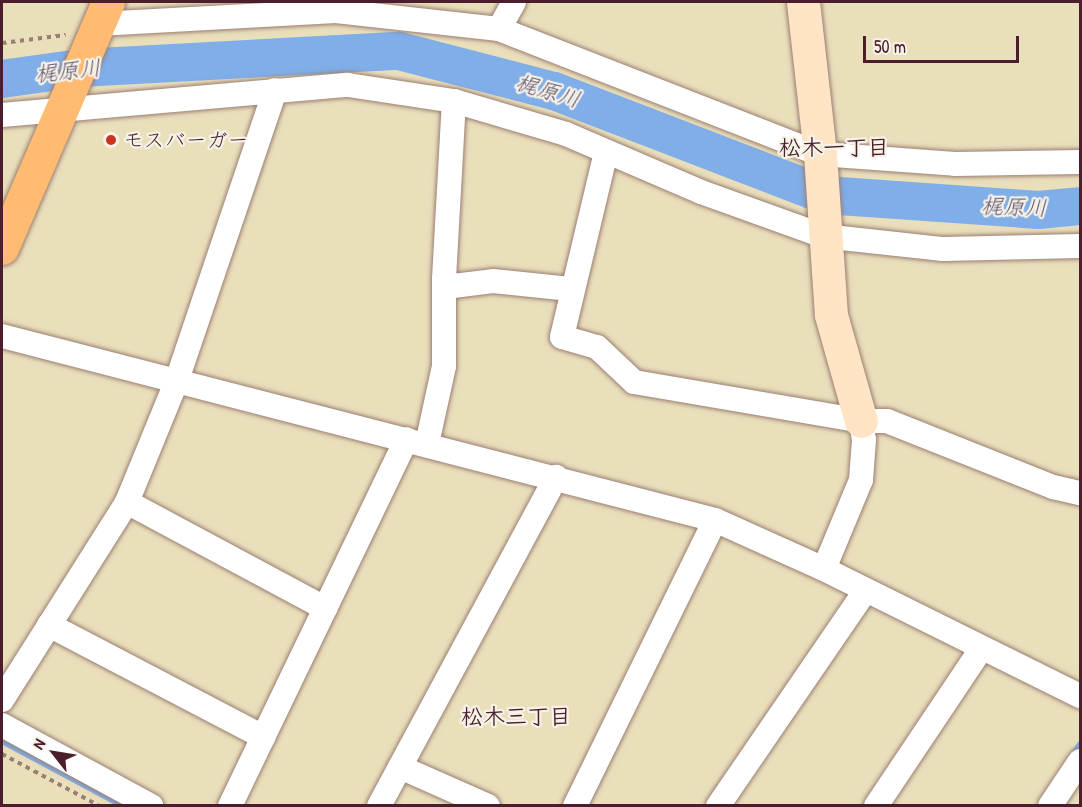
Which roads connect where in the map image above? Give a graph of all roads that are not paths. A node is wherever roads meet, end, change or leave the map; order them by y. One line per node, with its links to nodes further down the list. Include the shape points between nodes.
1 (514, 2): 5 (street)
2 (803, 2): 11 (street)
3 (259, 7): 4 (street); 5 (street, via 336,11)
4 (97, 25): 8 (main road)
5 (499, 29): 11 (street)
6 (275, 90): 7 (street, via 348,85); 8 (street); 19 (street)
7 (454, 101): 10 (street, via 566,134); 16 (street)
8 (61, 106): 9 (street); 15 (main road)
9 (2, 115)
10 (606, 152): 13 (street, via 766,218); 17 (street)
11 (820, 154): 12 (street, via 955,164); 13 (street)
12 (1080, 162)
13 (823, 236): 14 (street, via 943,249); 20 (street, via 831,315)
14 (1080, 246)
15 (2, 248)
16 (445, 287): 17 (street, via 493,281); 21 (street, via 444,366)
17 (571, 289): 20 (street, via 571,307 562,337 597,347 634,382)
18 (2, 336): 19 (street)
19 (177, 380): 21 (street); 24 (street)
20 (861, 421): 23 (street, via 887,422 915,430 1053,488); 26 (street, via 861,480)
21 (417, 441): 22 (street); 28 (street)
22 (556, 477): 25 (street); 36 (street)
23 (1080, 493)
24 (127, 502): 28 (street); 29 (street)
25 (715, 520): 26 (street); 41 (street)
26 (824, 569): 27 (street)
27 (865, 591): 30 (street); 42 (street)
28 (325, 608): 34 (street)
29 (49, 625): 32 (street); 34 (street)
30 (981, 649): 31 (street); 43 (street)
31 (1080, 696)
32 (2, 700)
33 (2, 725): 37 (street)
34 (263, 737): 38 (street)
35 (1080, 761): 44 (street)
36 (400, 767): 39 (street); 40 (street)
37 (151, 806)
38 (230, 806)
39 (379, 806)
40 (488, 806)
41 (575, 806)
42 (718, 806)
43 (876, 806)
44 (1050, 806)

